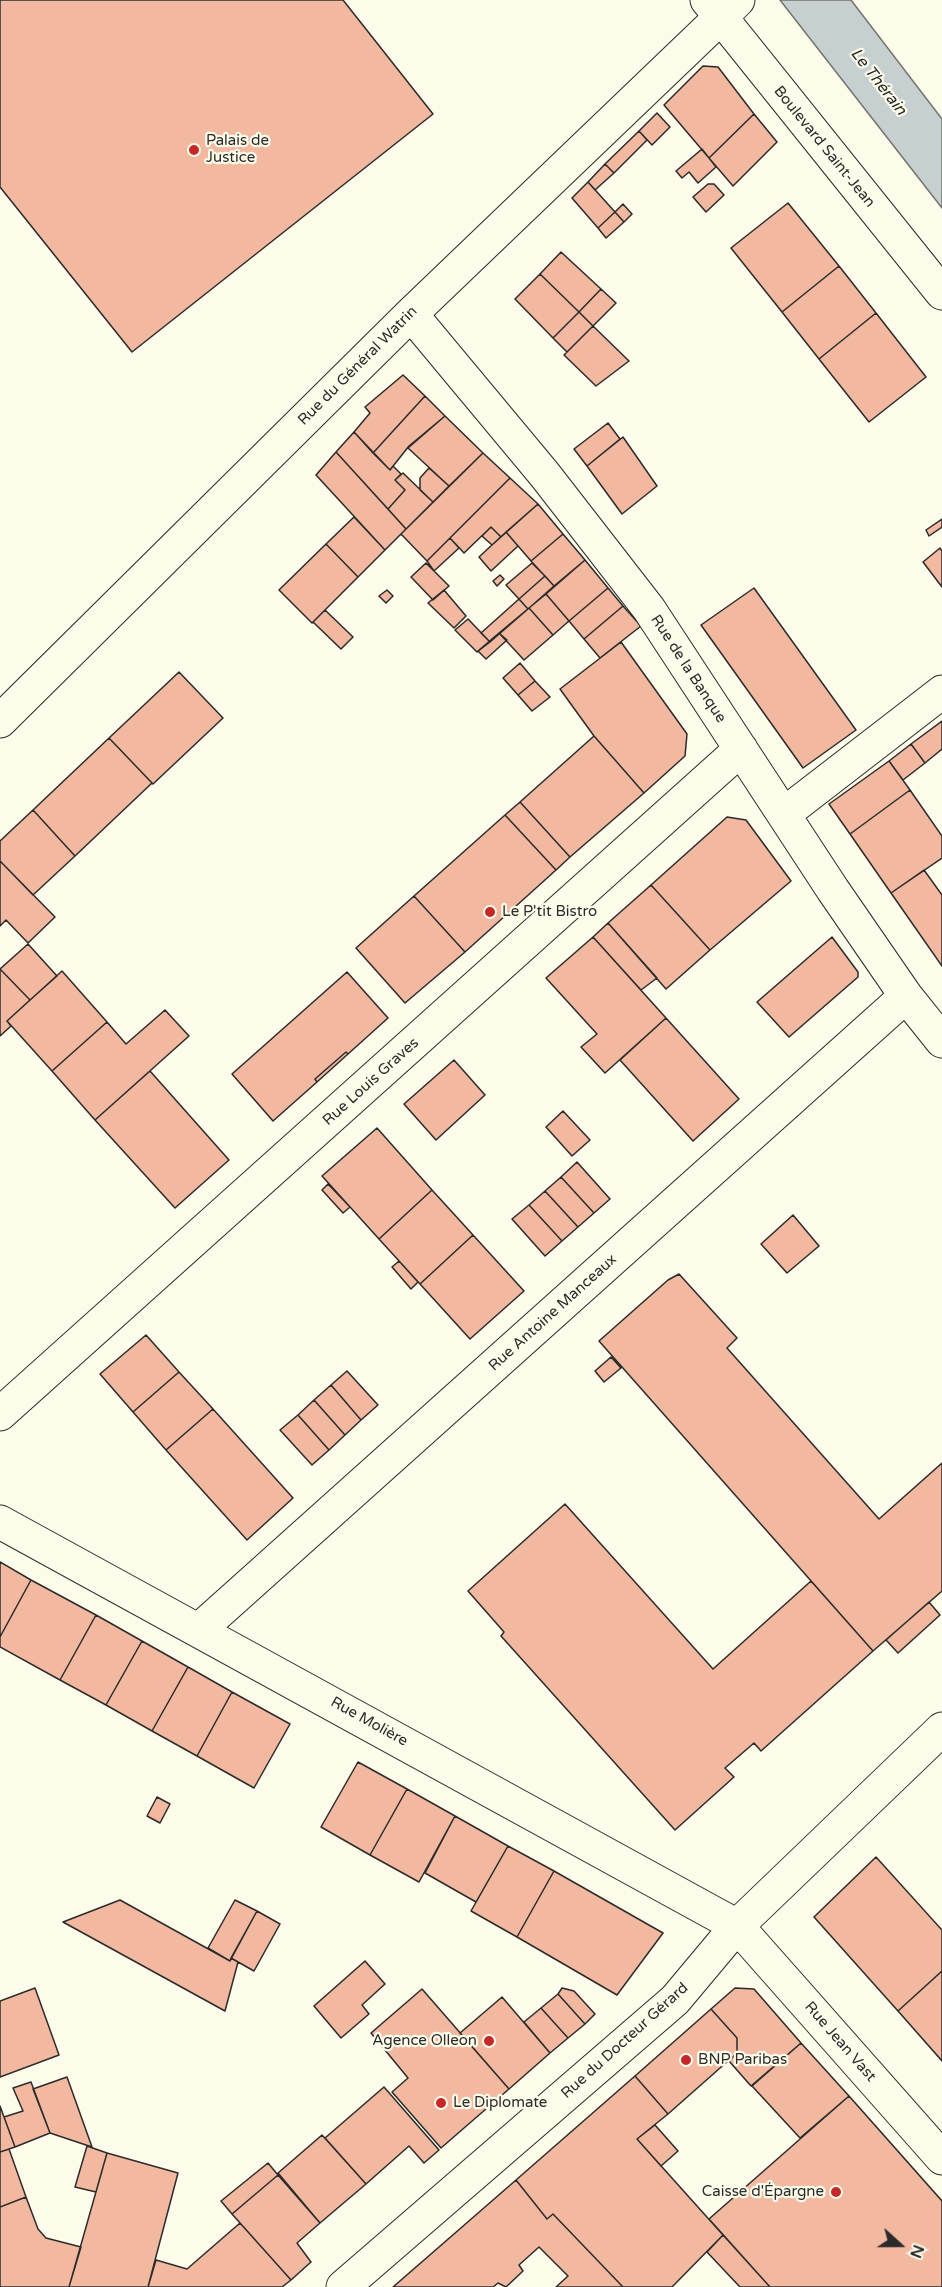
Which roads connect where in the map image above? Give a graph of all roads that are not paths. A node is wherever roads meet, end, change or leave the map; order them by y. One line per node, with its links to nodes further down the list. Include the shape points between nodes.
1 (722, 6): 2 (street, Boulevard Saint-Jean); 3 (street, Rue du Général Watrin)
2 (942, 293)
3 (411, 314): 5 (street, Rue du Général Watrin); 6 (street, Rue de la Banque, via 590,531 655,618)
4 (942, 692): 7 (street)
5 (0, 721)
6 (741, 749): 7 (street, Rue de la Banque); 10 (street, Rue Louis Graves)
7 (784, 814): 8 (street, Rue de la Banque)
8 (906, 996): 9 (street, Rue de la Banque); 12 (street, Rue Antoine Manceaux)
9 (942, 1041)
10 (0, 1414)
11 (0, 1522): 12 (street, Rue Molière)
12 (200, 1629): 14 (street, Rue Molière)
13 (942, 1729): 14 (street, Rue du Docteur Gérard)
14 (737, 1926): 15 (street, Rue Jean Vast); 16 (street, Rue du Docteur Gérard, via 675,2000)
15 (942, 2158)
16 (343, 2287)

